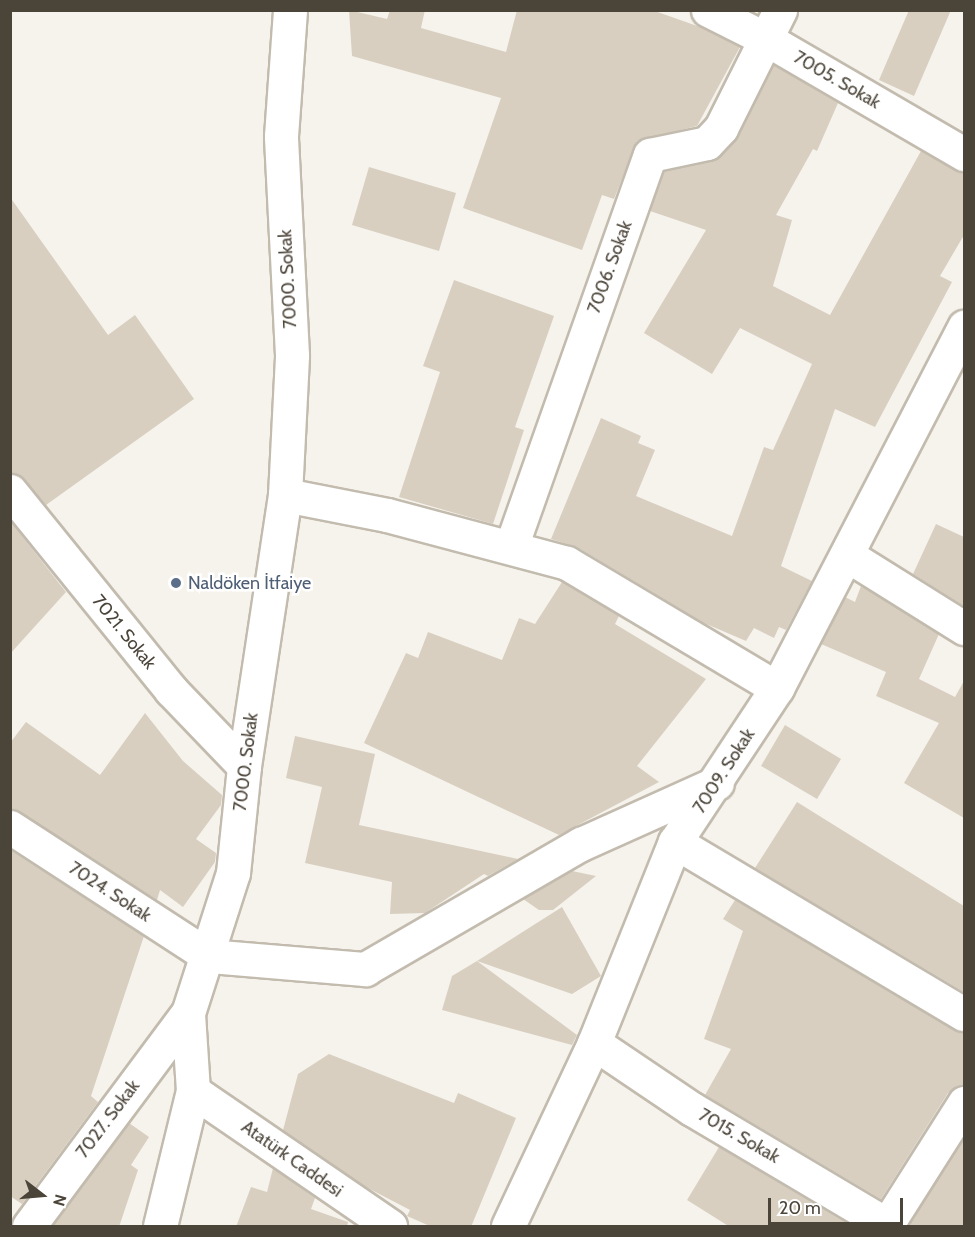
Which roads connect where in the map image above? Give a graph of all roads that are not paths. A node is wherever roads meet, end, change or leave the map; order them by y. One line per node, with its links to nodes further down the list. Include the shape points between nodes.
1 (290, 10): 8 (street, 7000. Sokak, via 281,136 292,355)
2 (708, 10): 4 (street, 7005. Sokak)
3 (780, 10): 4 (street)
4 (768, 40): 5 (street, 7005. Sokak); 9 (street, 7006. Sokak, via 721,128 707,143 650,155)
5 (964, 154)
6 (961, 341): 10 (street, 7009. Sokak)
7 (10, 491): 13 (street, 7021. Sokak, via 171,690)
8 (285, 495): 9 (street, via 387,515); 13 (street, 7000. Sokak)
9 (511, 548): 12 (street, via 567,563)
10 (848, 555): 11 (street); 12 (street, 7009. Sokak)
11 (964, 628)
12 (777, 688): 14 (street, 7009. Sokak)
13 (244, 766): 17 (street, 7000. Sokak, via 233,873)
14 (717, 783): 16 (street, 7009. Sokak); 17 (street, via 580,844 365,969)
15 (10, 827): 17 (street, 7024. Sokak)
16 (675, 842): 19 (street); 20 (street, 7009. Sokak)
17 (209, 956): 18 (street, 7000. Sokak)
18 (188, 1013): 21 (street); 24 (street, 7027. Sokak)
19 (964, 1014)
20 (594, 1043): 23 (street, 7015. Sokak, via 693,1109); 27 (street, 7009. Sokak)
21 (193, 1091): 25 (street); 26 (street, Atatürk Caddesi)
22 (964, 1103): 23 (street)
23 (886, 1226)
24 (29, 1227)
25 (160, 1227)
26 (390, 1227)
27 (508, 1227)

